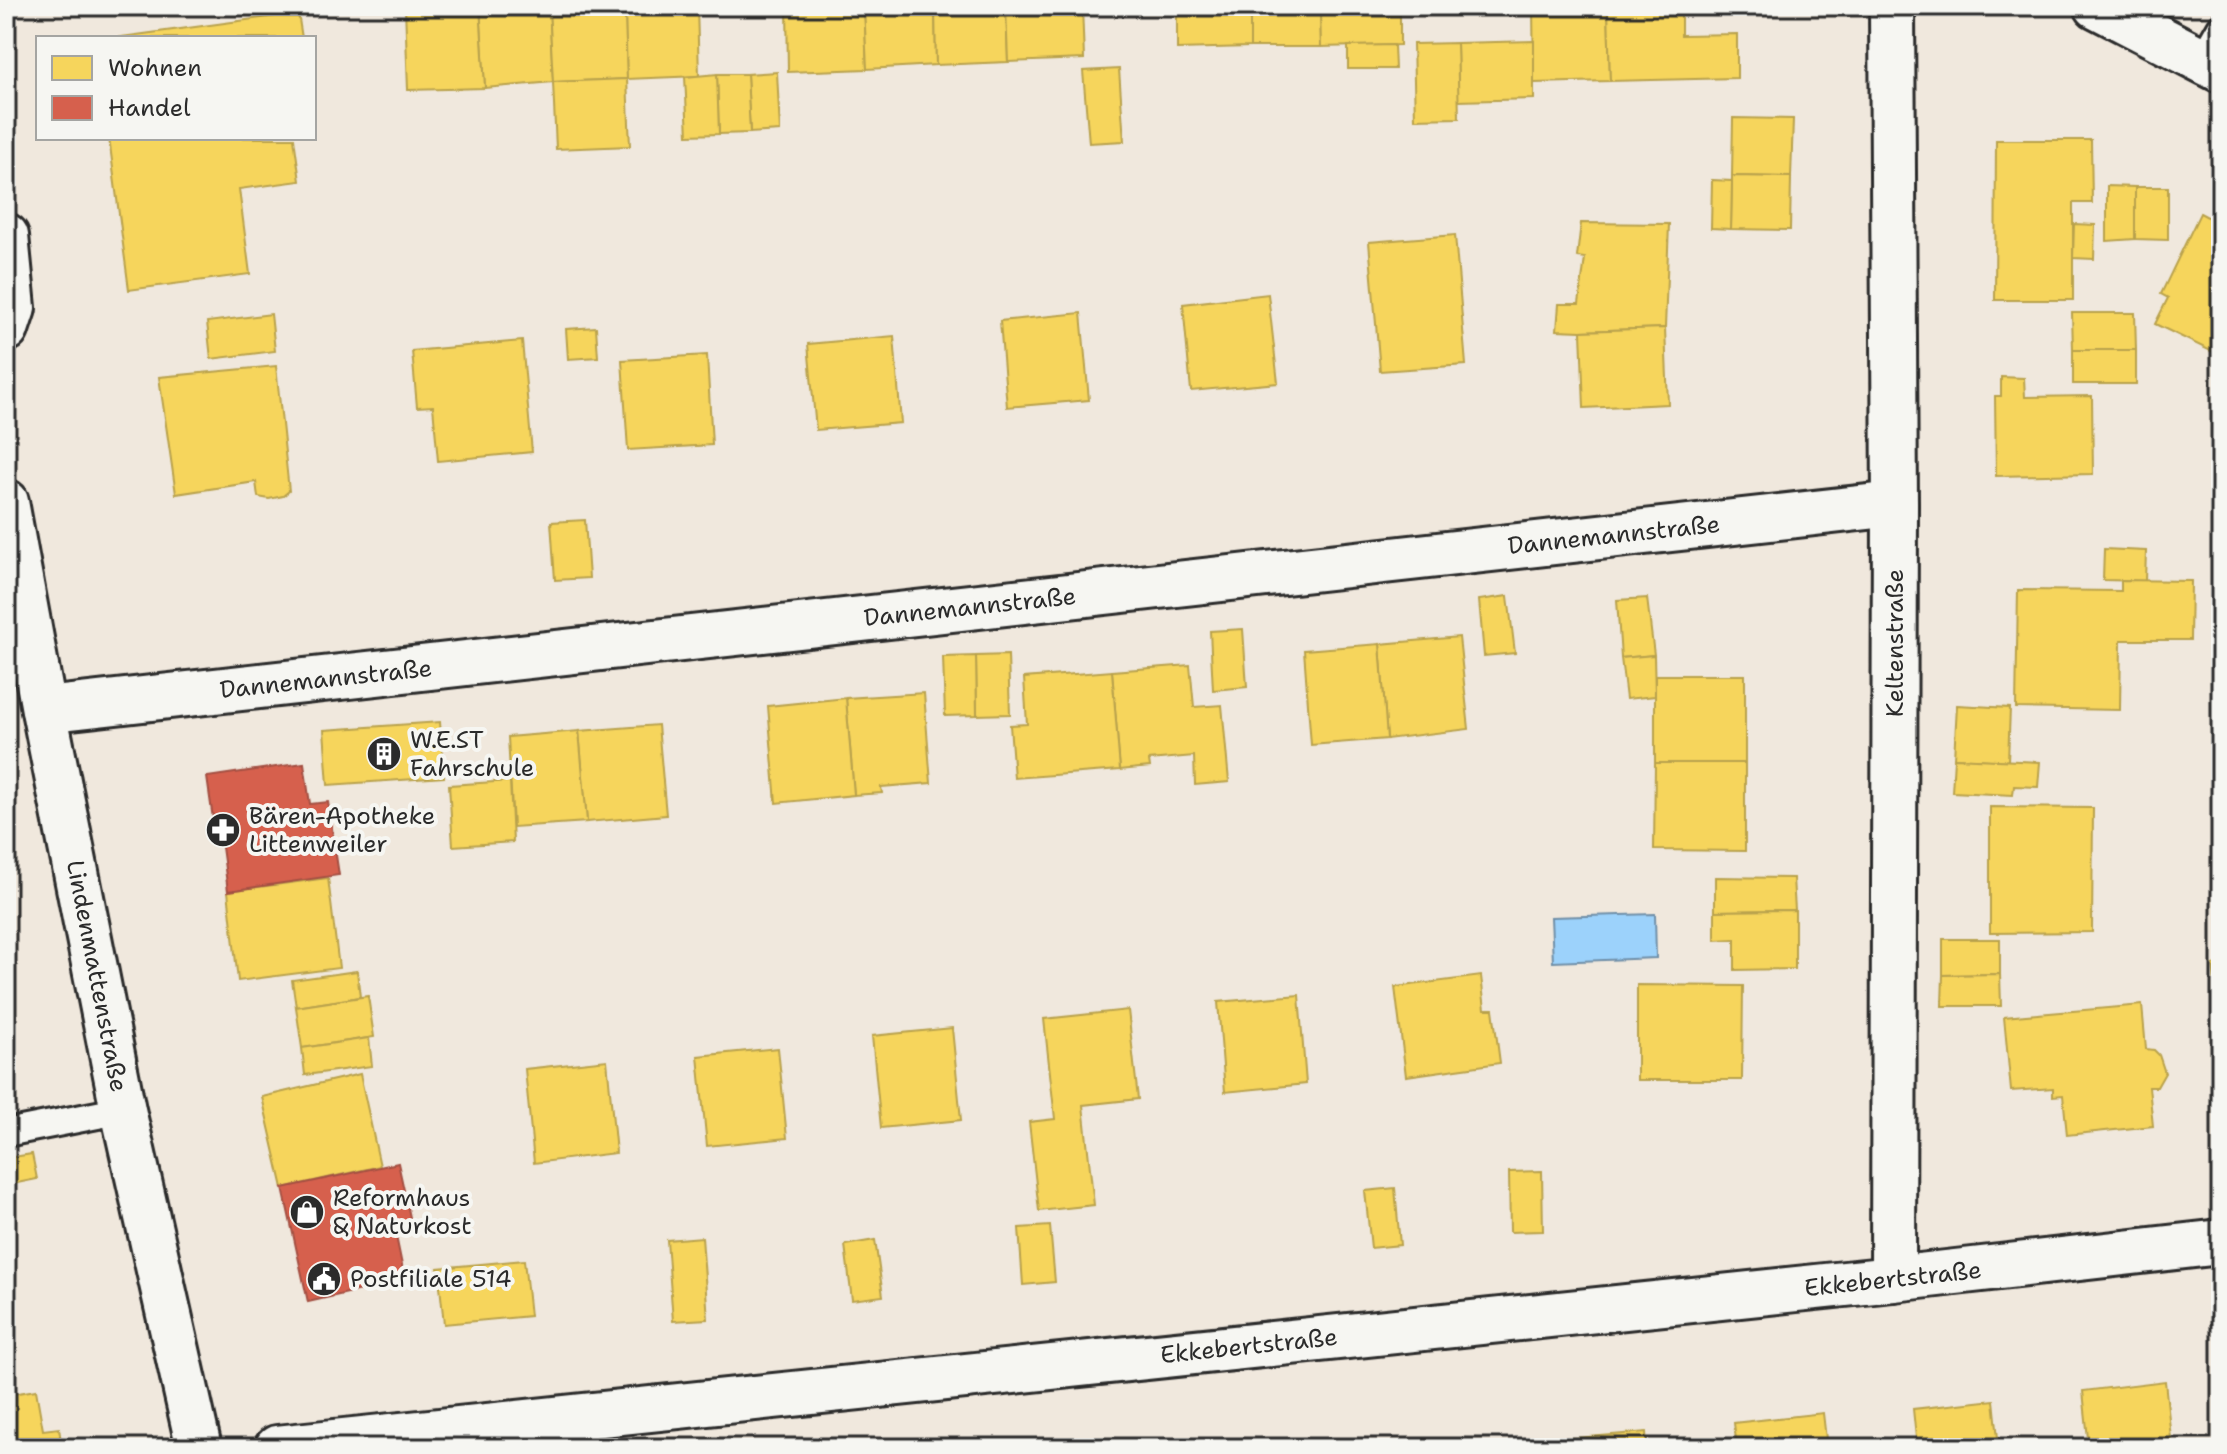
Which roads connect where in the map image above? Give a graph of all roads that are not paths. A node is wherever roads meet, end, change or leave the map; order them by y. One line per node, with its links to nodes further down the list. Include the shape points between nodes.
1 (1892, 6): 6 (street, Keltenstraße)
2 (2097, 6): 3 (street)
3 (2215, 52)
4 (6, 236): 5 (street, via 13,308)
5 (6, 329)
6 (1895, 504): 8 (street, Dannemannstraße); 12 (street, Keltenstraße)
7 (7, 514): 8 (street, Lindenmattenstraße)
8 (44, 710): 9 (street, Lindenmattenstraße)
9 (123, 1110): 10 (lane); 13 (street, Lindenmattenstraße)
10 (6, 1133)
11 (2221, 1242): 12 (street, Ekkebertstraße)
12 (1893, 1279): 14 (street, Ekkebertstraße)
13 (199, 1448)
14 (277, 1448)

